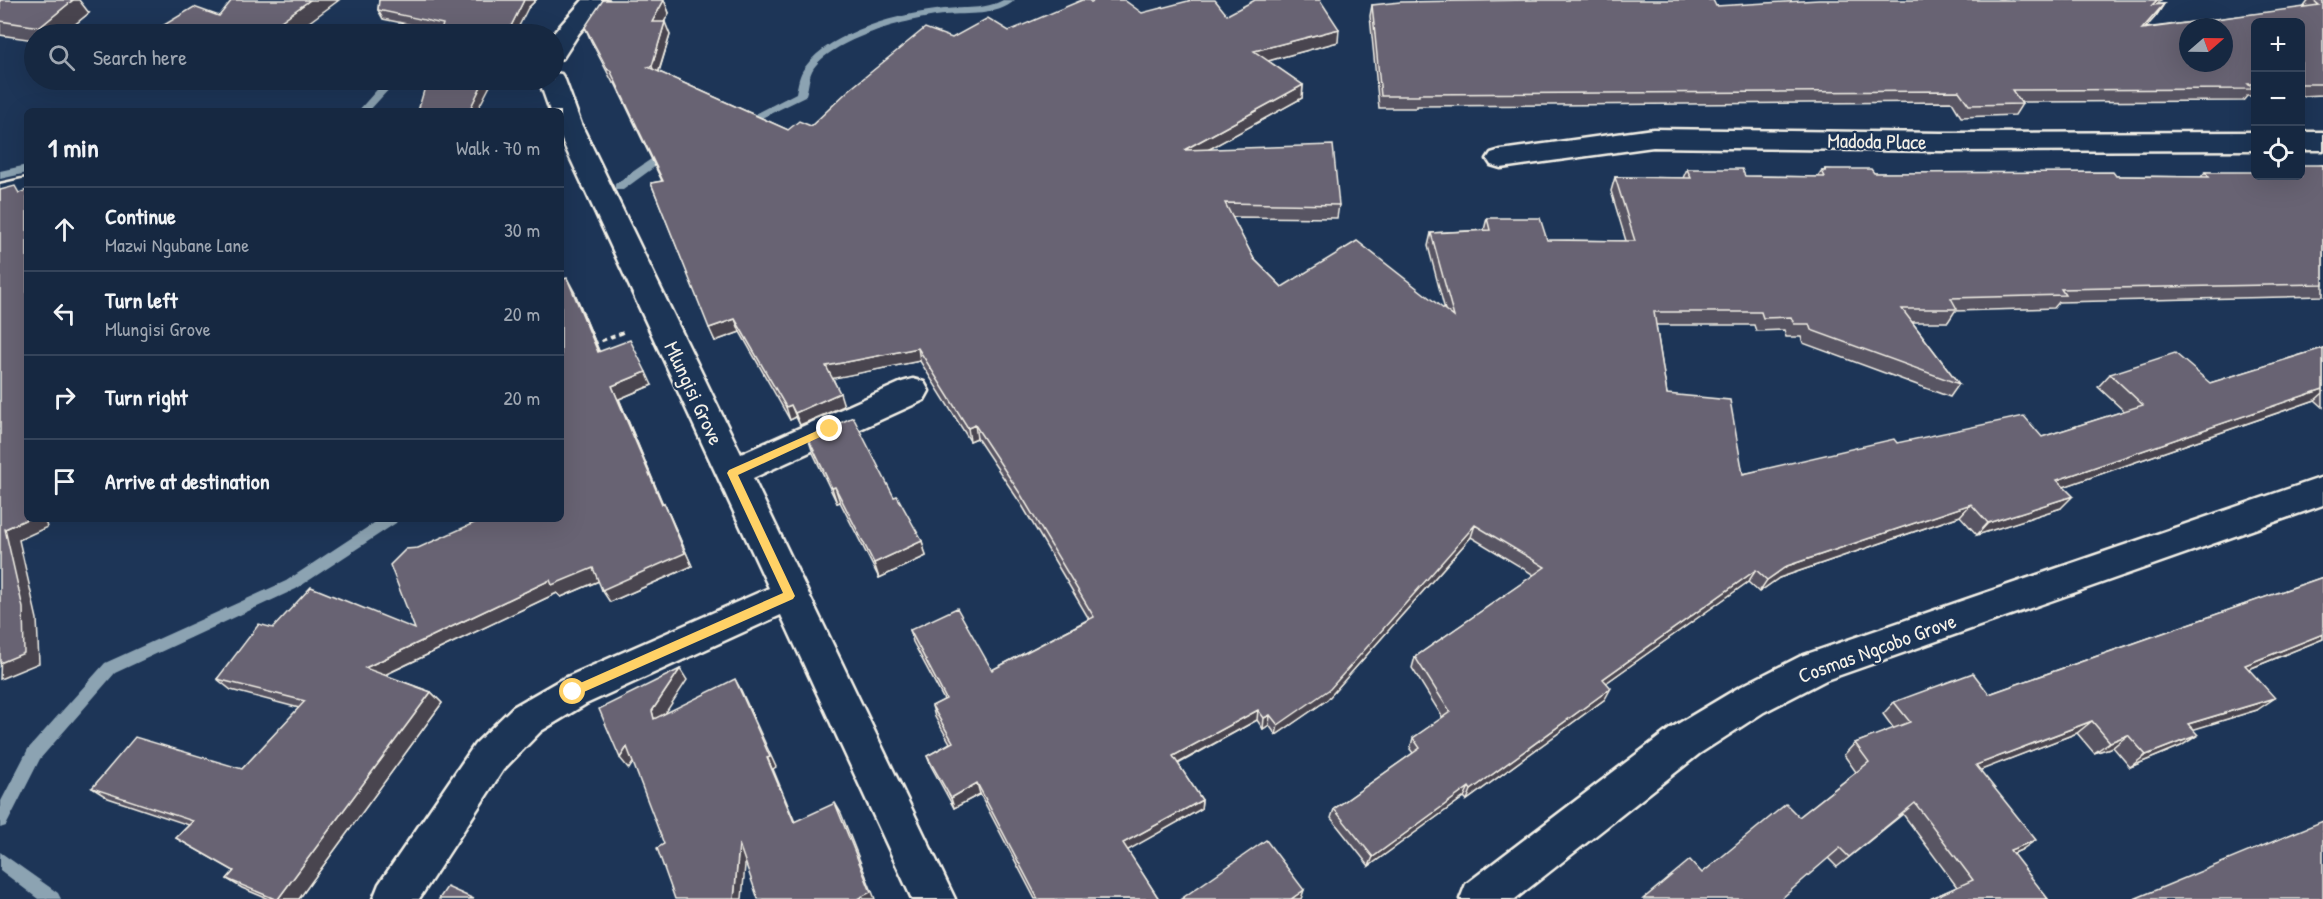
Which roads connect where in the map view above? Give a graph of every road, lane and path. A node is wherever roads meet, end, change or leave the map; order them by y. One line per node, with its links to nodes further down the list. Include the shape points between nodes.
1 (596, 0): 2 (street)
2 (564, 36)
3 (556, 90): 4 (street, Mlungisi Grove)
4 (562, 108)
5 (564, 113): 12 (street, Mlungisi Grove)
6 (2251, 141): 9 (street, Madoda Place, via 1653,138)
7 (2305, 141): 8 (street)
8 (2323, 141)
9 (1501, 159)
10 (24, 188): 11 (street)
11 (0, 194)
12 (660, 319): 13 (path); 15 (street, Mlungisi Grove)
13 (583, 348)
14 (913, 391): 15 (street)
15 (732, 473): 17 (street, Mlungisi Grove)
16 (2323, 491): 20 (street, Cosmas Ngcobo Grove, via 1814,668 1751,700 1685,741)
17 (789, 596): 18 (street, via 573,692 527,719 489,757); 19 (street, Mlungisi Grove)
18 (394, 899)
19 (934, 899)
20 (1481, 899)

